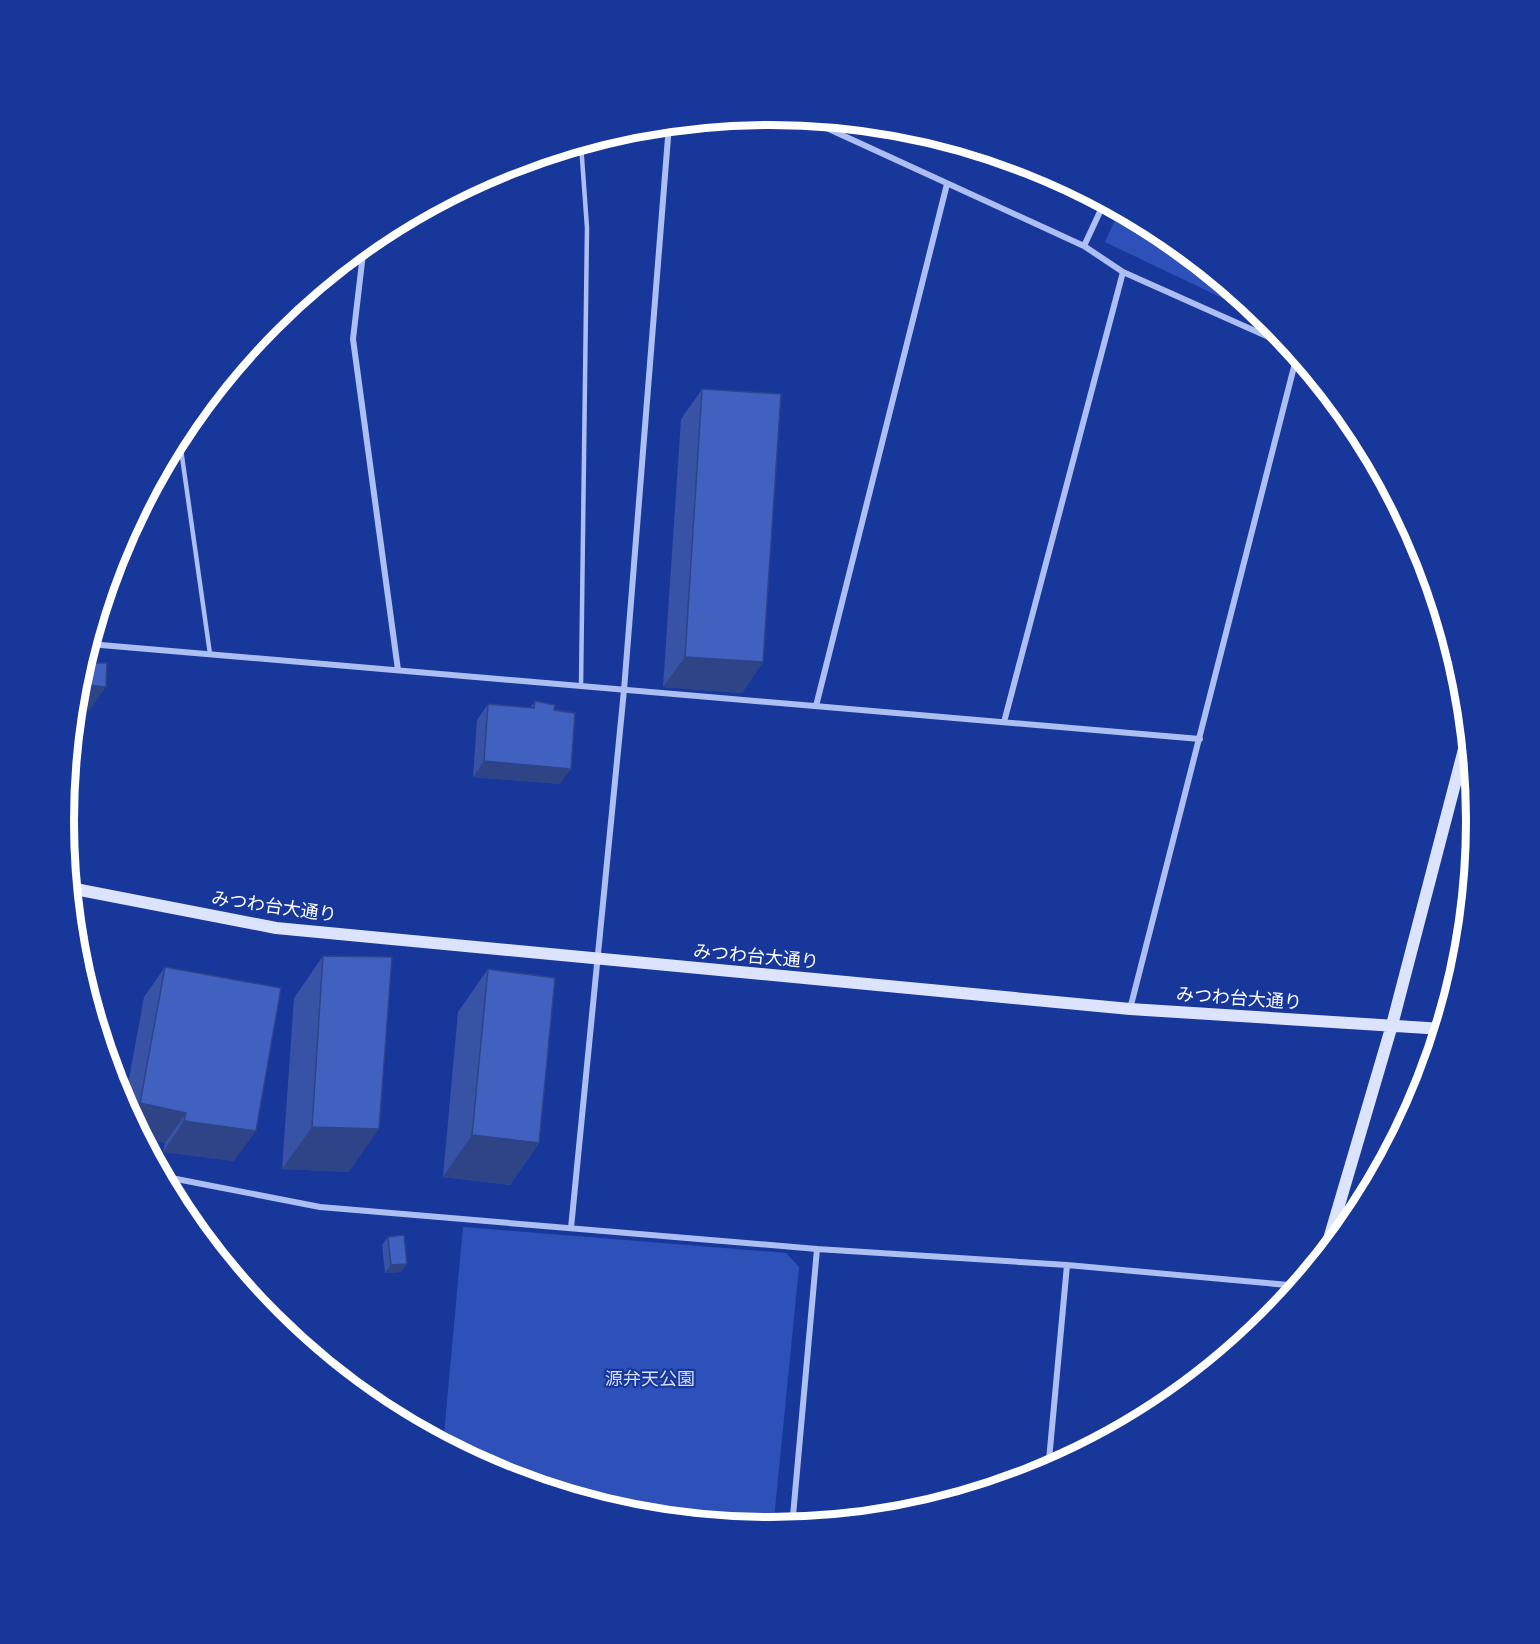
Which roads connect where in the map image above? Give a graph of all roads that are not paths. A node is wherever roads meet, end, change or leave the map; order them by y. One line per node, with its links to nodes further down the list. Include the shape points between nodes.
1 (826, 128): 4 (street)
2 (668, 133): 16 (street)
3 (582, 152): 15 (lane, via 587,228)
4 (947, 184): 6 (street); 17 (street)
5 (1101, 210): 6 (street)
6 (1084, 246): 8 (street)
7 (363, 257): 14 (street, via 353,339)
8 (1123, 272): 9 (street); 18 (street)
9 (1269, 337)
10 (1295, 364): 19 (street)
11 (181, 451): 13 (lane)
12 (96, 645): 13 (street)
13 (210, 654): 14 (street)
14 (398, 670): 15 (street)
15 (581, 686): 16 (street)
16 (624, 690): 17 (street); 22 (street)
17 (816, 706): 18 (street)
18 (1004, 722): 19 (street)
19 (1200, 739): 23 (street)
20 (1463, 753): 24 (street)
21 (77, 889): 22 (street, みつわ台大通り, via 276,928)
22 (597, 959): 23 (street, みつわ台大通り); 29 (street)
23 (1130, 1009): 24 (street, みつわ台大通り)
24 (1392, 1025): 25 (street, みつわ台大通り); 28 (street)
25 (1435, 1028)
26 (172, 1178): 29 (street, via 320,1207)
27 (1339, 1224): 28 (street)
28 (1333, 1226): 30 (street)
29 (571, 1228): 31 (street)
30 (1330, 1236)
31 (817, 1249): 32 (street); 35 (street)
32 (1067, 1265): 33 (street); 34 (street)
33 (1290, 1285)
34 (1049, 1460)
35 (793, 1518)

